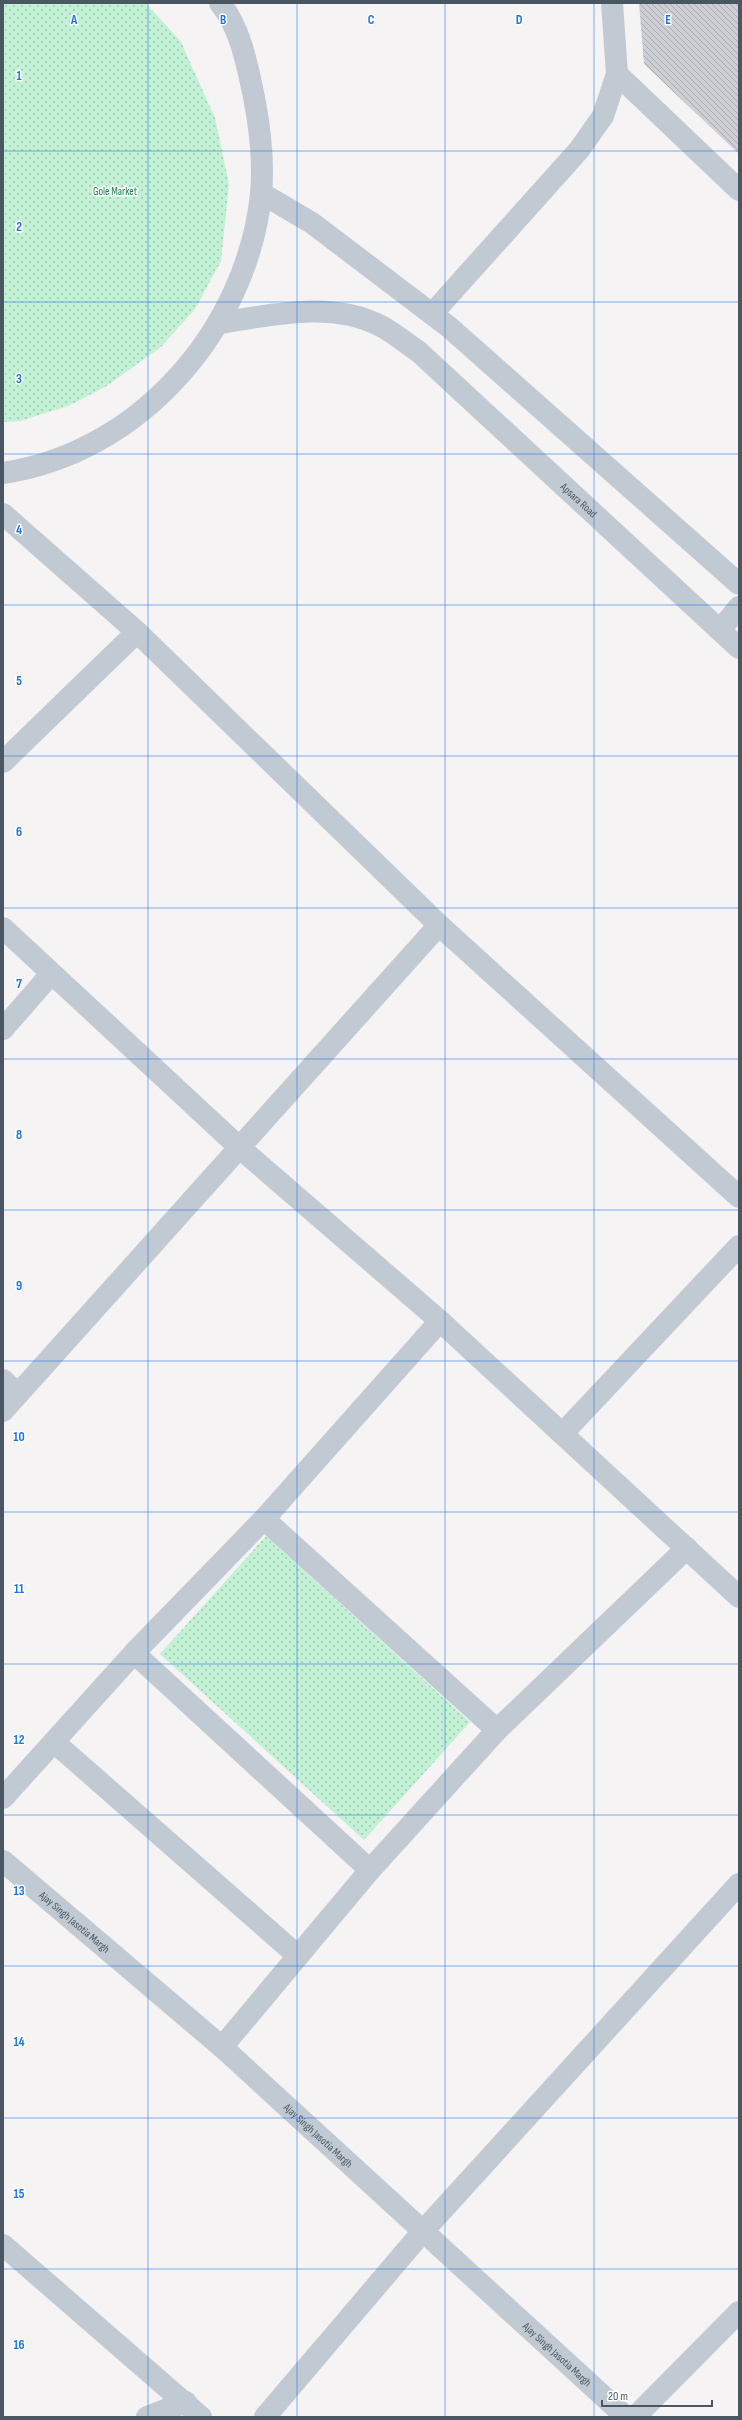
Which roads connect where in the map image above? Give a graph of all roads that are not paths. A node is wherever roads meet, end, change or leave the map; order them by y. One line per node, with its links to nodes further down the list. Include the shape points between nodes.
1 (612, 3): 3 (street)
2 (228, 7): 5 (street, via 247,65 260,128)
3 (617, 74): 4 (street); 6 (street, via 603,116 579,150)
4 (739, 190)
5 (261, 193): 6 (street, via 312,222); 7 (street, via 247,260)
6 (432, 314): 10 (street)
7 (219, 323): 8 (street, via 183,373 137,416 83,448 25,470); 12 (street, Apsara Road, via 279,314 342,313 381,326 419,352)
8 (3, 473)
9 (3, 514): 13 (street)
10 (739, 584)
11 (739, 607): 12 (street)
12 (720, 630): 14 (street, Apsara Road)
13 (137, 632): 15 (street); 16 (street)
14 (739, 648)
15 (3, 762)
16 (439, 925): 20 (street); 21 (street)
17 (3, 928): 18 (street)
18 (51, 974): 19 (street); 20 (street)
19 (3, 1029)
20 (240, 1148): 23 (street); 24 (street)
21 (739, 1197)
22 (739, 1246): 26 (street)
23 (440, 1321): 26 (street); 27 (street)
24 (10, 1387): 25 (street)
25 (3, 1410)
26 (564, 1433): 28 (street)
27 (264, 1519): 30 (street); 31 (street)
28 (687, 1548): 29 (street); 31 (street)
29 (739, 1597)
30 (134, 1653): 32 (street); 35 (street)
31 (497, 1730): 35 (street)
32 (54, 1742): 33 (street); 37 (street)
33 (3, 1798)
34 (3, 1861): 38 (street, Ajay Singh Jasotia Margh)
35 (370, 1870): 37 (street)
36 (739, 1884): 39 (street)
37 (298, 1956): 38 (street)
38 (222, 2047): 39 (street, Ajay Singh Jasotia Margh)
39 (424, 2230): 44 (street); 45 (street, Ajay Singh Jasotia Margh)
40 (3, 2245): 42 (street)
41 (739, 2312): 46 (street)
42 (193, 2410): 43 (street)
43 (147, 2417)
44 (265, 2417)
45 (626, 2417)
46 (635, 2417)

